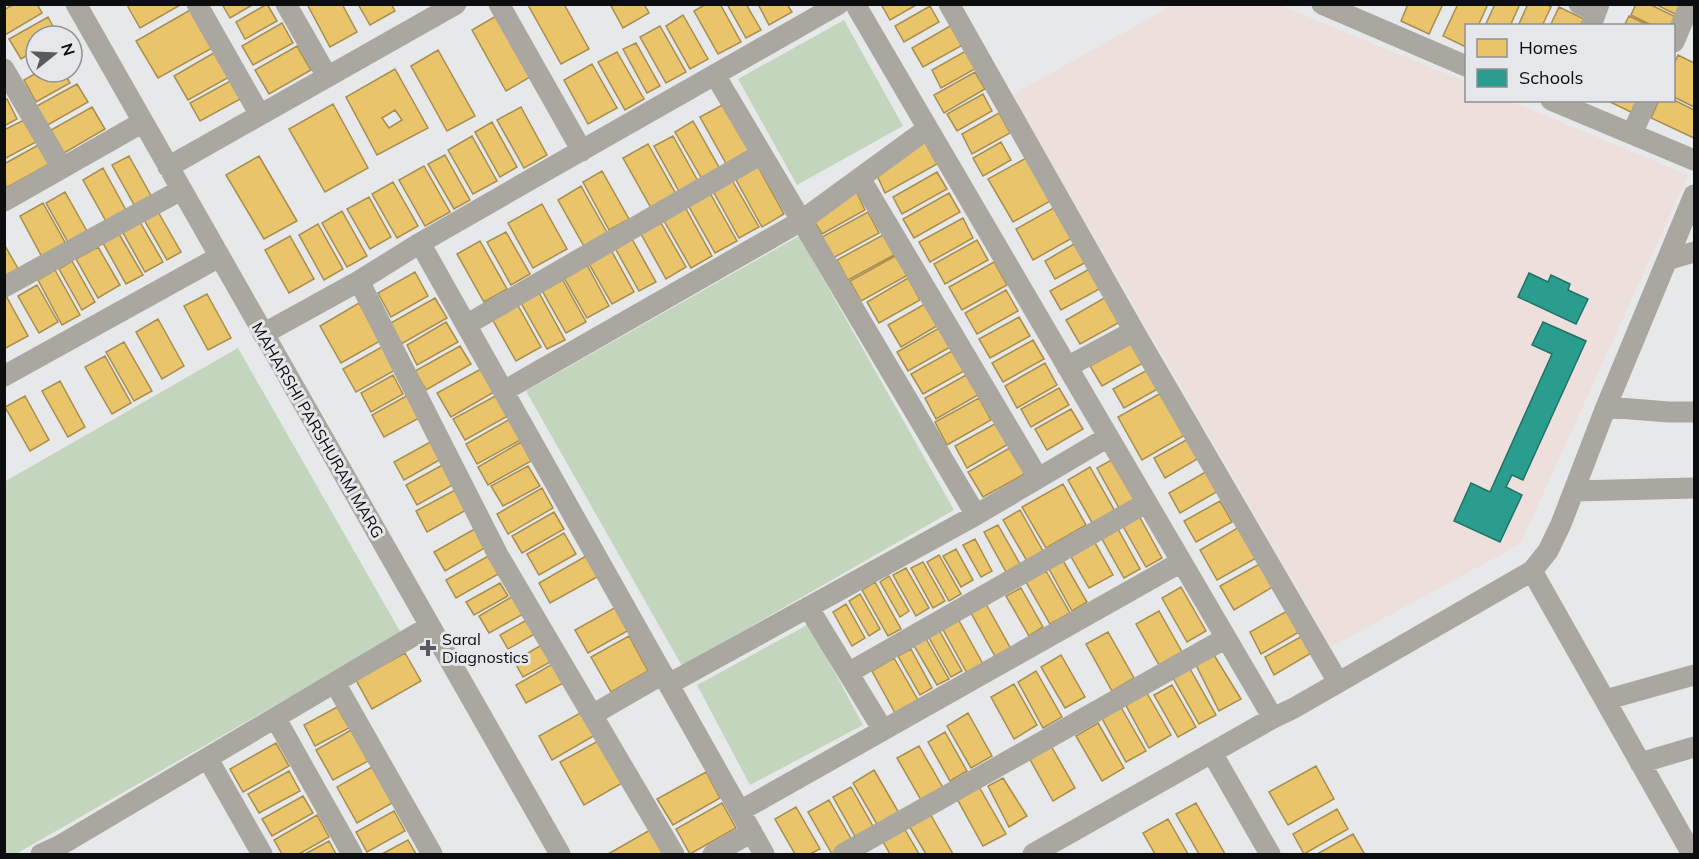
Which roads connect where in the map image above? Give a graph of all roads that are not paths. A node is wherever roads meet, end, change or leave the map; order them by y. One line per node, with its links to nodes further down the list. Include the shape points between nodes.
1 (76, 4): 19 (street, MAHARSHI PARSHURAM MARG)
2 (197, 4): 18 (street)
3 (286, 4): 15 (street)
4 (456, 4): 15 (street)
5 (499, 4): 22 (street)
6 (839, 4): 14 (street)
7 (855, 4): 20 (street)
8 (949, 4): 39 (street)
9 (1322, 4): 12 (street)
10 (1690, 4): 11 (street)
11 (1675, 40)
12 (1465, 65)
13 (4, 69): 26 (street)
14 (715, 75): 22 (street); 23 (street)
15 (327, 76): 18 (street)
16 (1556, 102): 21 (street)
17 (1646, 102): 21 (street)
18 (260, 115): 25 (street)
19 (143, 122): 25 (street, MAHARSHI PARSHURAM MARG); 26 (street)
20 (927, 129): 27 (street); 41 (street)
21 (1632, 134): 24 (street)
22 (582, 151): 32 (street)
23 (761, 154): 31 (street); 38 (street)
24 (1695, 160)
25 (168, 167): 28 (street, MAHARSHI PARSHURAM MARG)
26 (62, 168): 30 (street)
27 (860, 178): 31 (street); 47 (street)
28 (181, 190): 34 (street, MAHARSHI PARSHURAM MARG); 37 (street)
29 (1695, 195): 35 (street)
30 (5, 200)
31 (801, 221): 43 (street); 51 (street)
32 (420, 243): 36 (street); 38 (street)
33 (1695, 252): 35 (street)
34 (219, 257): 40 (street, MAHARSHI PARSHURAM MARG); 42 (street)
35 (1666, 260): 44 (street)
36 (359, 281): 40 (street); 63 (street, via 498,555)
37 (4, 287)
38 (466, 325): 43 (street)
39 (1134, 331): 41 (street); 60 (street)
40 (263, 334): 55 (street, MAHARSHI PARSHURAM MARG)
41 (1067, 368): 46 (street)
42 (6, 373)
43 (504, 391): 59 (street)
44 (1606, 407): 45 (street); 49 (street)
45 (1695, 412)
46 (1108, 437): 47 (street); 50 (street)
47 (1038, 478): 51 (street)
48 (1695, 488): 49 (street)
49 (1574, 491): 53 (street, via 1548,551)
50 (1146, 503): 52 (street); 57 (street)
51 (976, 514): 54 (street)
52 (1181, 562): 56 (street); 66 (street)
53 (1532, 571): 60 (street); 62 (street)
54 (808, 607): 57 (street); 59 (street)
55 (430, 626): 61 (street); 77 (street, MAHARSHI PARSHURAM MARG)
56 (1226, 638): 65 (street); 81 (street)
57 (848, 673): 66 (street)
58 (1695, 675): 62 (street)
59 (666, 679): 63 (street); 71 (street)
60 (1338, 682): 65 (street)
61 (335, 683): 64 (street); 76 (street)
62 (1605, 700): 70 (street)
63 (592, 715): 78 (street)
64 (276, 718): 69 (street); 75 (street)
65 (1273, 718): 68 (street)
66 (883, 730): 71 (street)
67 (1695, 747): 70 (street)
68 (1212, 753): 82 (street); 83 (street)
69 (208, 759): 73 (street); 74 (street)
70 (1640, 763): 84 (street)
71 (740, 811): 72 (street)
72 (752, 832): 79 (street); 80 (street)
73 (55, 852)
74 (262, 855)
75 (352, 855)
76 (432, 855)
77 (560, 855)
78 (674, 855)
79 (713, 855)
80 (764, 855)
81 (843, 855)
82 (1033, 855)
83 (1270, 855)
84 (1692, 855)

